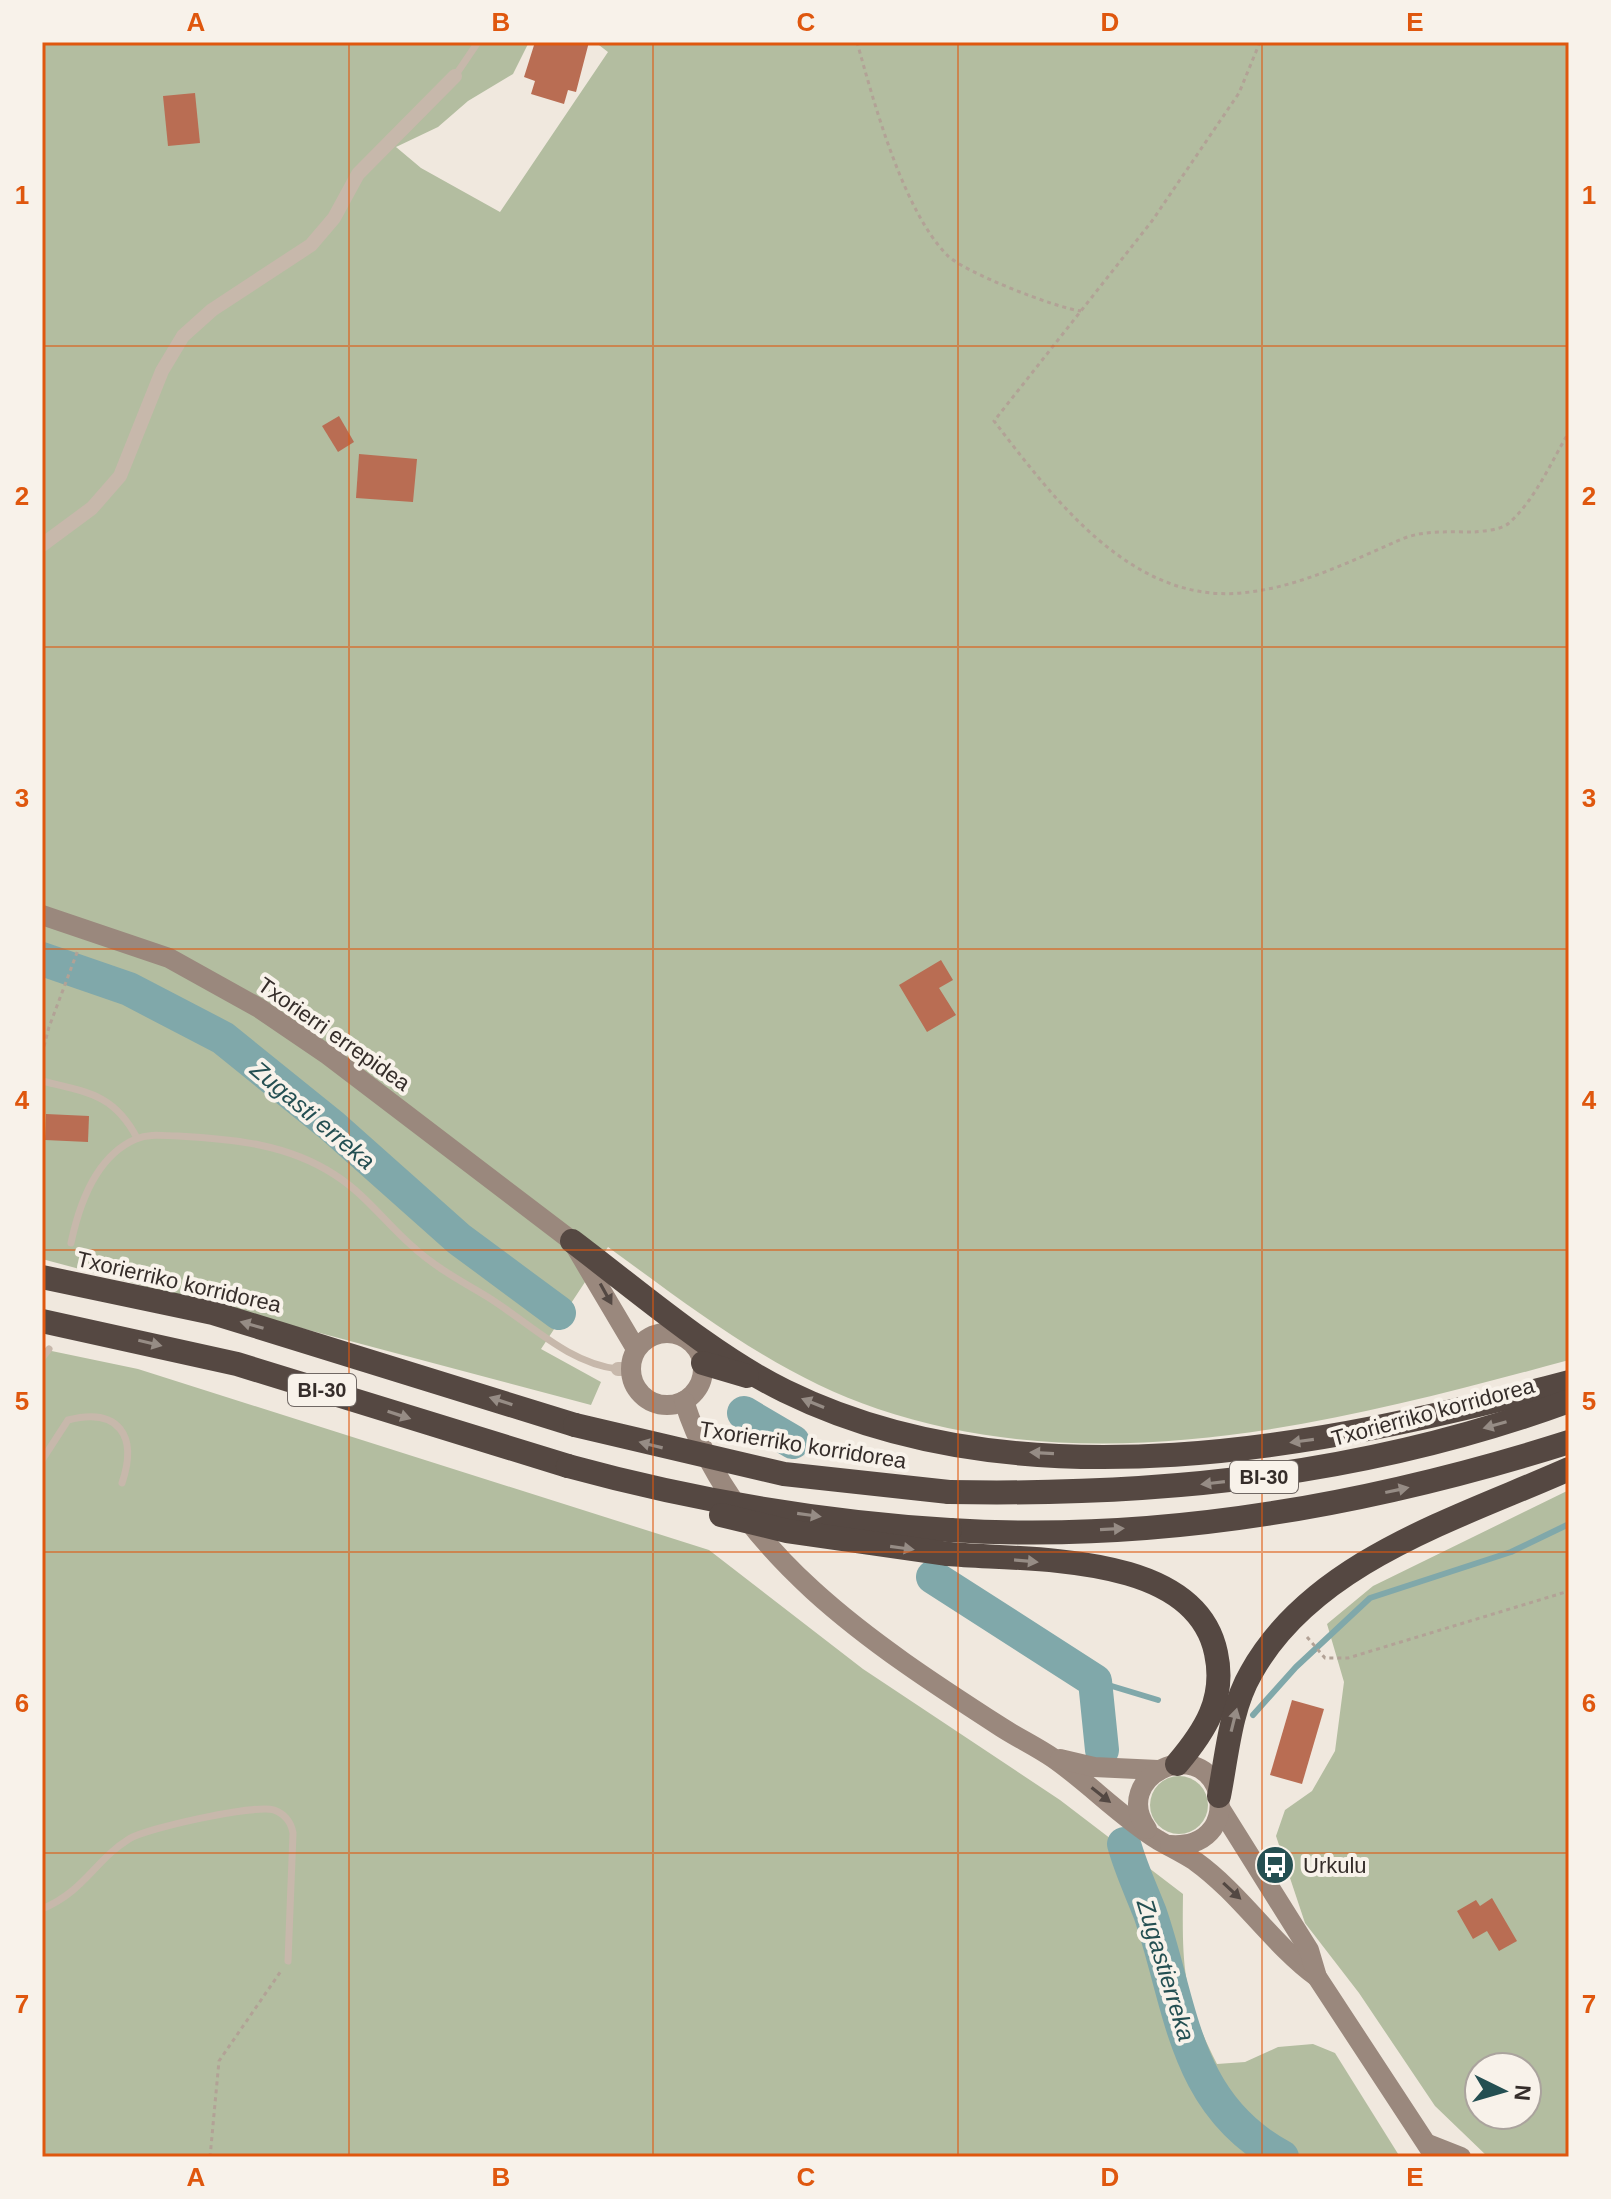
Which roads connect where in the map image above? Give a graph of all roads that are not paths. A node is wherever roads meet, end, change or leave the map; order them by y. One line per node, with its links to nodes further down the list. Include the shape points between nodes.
1 (478, 42): 2 (lane)
2 (455, 76): 3 (street, via 358,174 334,218 311,245 212,310 183,336 162,371 120,476 92,508)
3 (42, 545)
4 (42, 915): 7 (main road, Txorierri errepidea, via 169,958 259,1008)
5 (42, 1081): 6 (lane, via 96,1094 125,1115)
6 (137, 1138): 8 (lane, via 90,1186); 15 (lane, via 157,1134 239,1141 306,1159 358,1191 411,1246 553,1343 604,1368)
7 (572, 1241): 9 (highway); 15 (main road, one-way to 15)
8 (71, 1243)
9 (611, 1270): 12 (main road); 18 (highway)
10 (42, 1277): 20 (highway, Txorierriko korridorea / BI-30, one-way to 10, bridge, via 1450,1438 1299,1472 1154,1489 949,1492 784,1474 575,1425 213,1313)
11 (42, 1321): 25 (highway, BI-30, one-way to 25, bridge, via 237,1364 637,1485 687,1507 787,1531)
12 (665, 1332): 15 (main road, via 649,1337); 16 (main road, via 694,1344)
13 (49, 1349): 14 (lane)
14 (42, 1358)
15 (628, 1363): 19 (main road, via 639,1392 648,1400 660,1405)
16 (703, 1363): 18 (highway); 19 (main road, via 700,1385)
17 (1569, 1382): 18 (highway, one-way to 18, via 1344,1436 1214,1452 1109,1455 1026,1452 920,1436 830,1409)
18 (769, 1383)
19 (684, 1401): 26 (main road, via 693,1430 722,1483 798,1578 892,1652)
20 (1569, 1401)
21 (1569, 1442): 25 (highway, BI-30, one-way to 21, via 1275,1514 1401,1490)
22 (42, 1460): 24 (lane, via 68,1420 105,1417 118,1425 127,1444)
23 (1569, 1469): 28 (highway, one-way to 23, via 1239,1701 1250,1673 1291,1620 1370,1561)
24 (122, 1483)
25 (949, 1542): 27 (highway, one-way to 27, via 1119,1571 1154,1581 1184,1598 1214,1644 1219,1686 1206,1727)
26 (1052, 1757): 27 (main road, via 1094,1767); 29 (main road, one-way to 29)
27 (1167, 1767): 28 (main road, via 1199,1769 1215,1786); 29 (main road, via 1149,1778 1139,1799 1139,1812)
28 (1220, 1802): 30 (main road, via 1217,1820 1203,1838); 33 (main road, via 1309,1950)
29 (1150, 1833): 30 (main road)
30 (1170, 1845): 33 (main road, one-way to 33, via 1231,1889)
31 (42, 1909): 32 (lane, via 83,1884 117,1847 137,1835 271,1809 288,1819 293,1833)
32 (288, 1961)
33 (1317, 1977): 34 (main road)
34 (1432, 2150): 35 (main road)
35 (1461, 2157)

